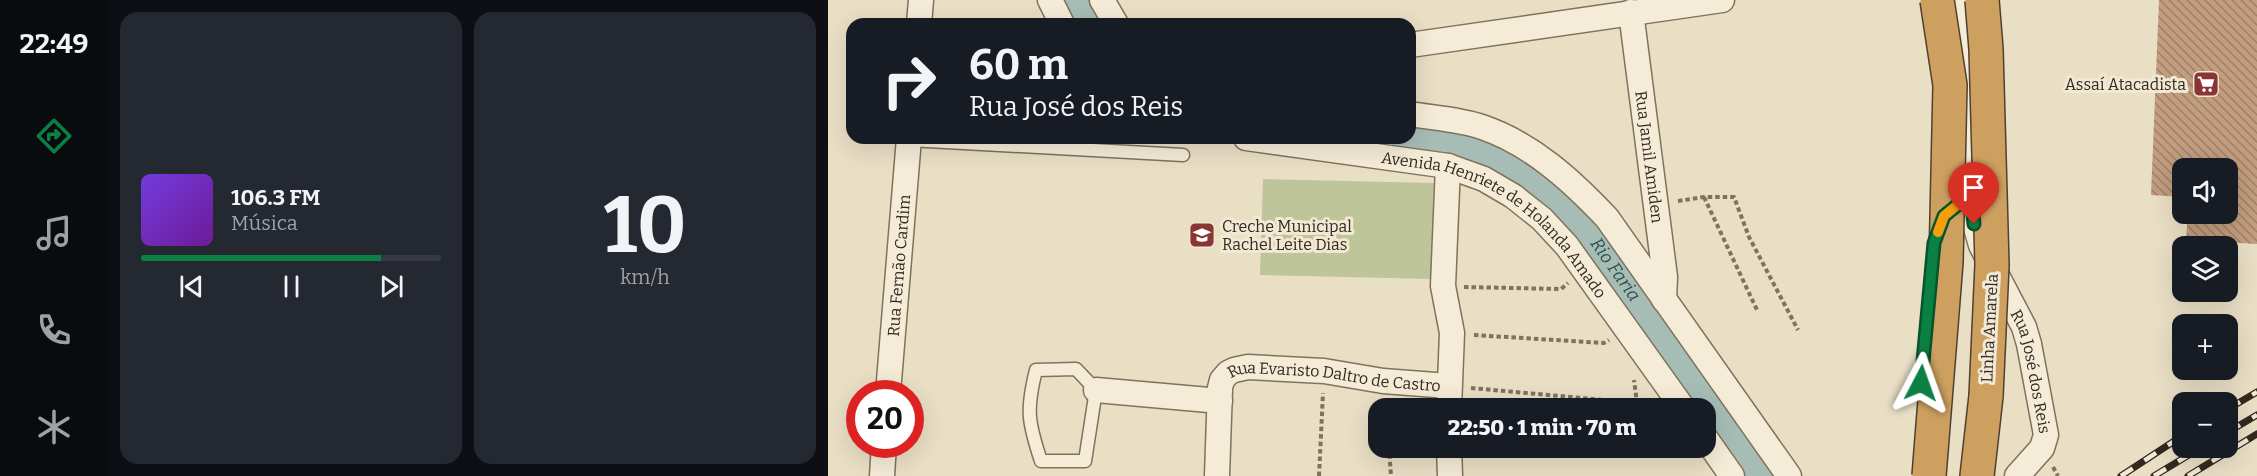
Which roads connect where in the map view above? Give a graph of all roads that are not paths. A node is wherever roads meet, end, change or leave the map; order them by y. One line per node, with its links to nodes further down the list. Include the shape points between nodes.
1 (921, 0): 9 (street)
2 (1050, 0): 10 (street)
3 (1102, 0): 11 (street)
4 (1722, 0): 8 (street)
5 (1938, 0): 35 (highway, bridge, via 1950,85 1946,262)
6 (1964, 0): 19 (street, Rua José dos Reis)
7 (1982, 0): 36 (highway, Linha Amarela, bridge, via 1992,265 1986,396)
8 (1631, 12): 12 (street); 21 (street, Rua Jamil Amiden, via 1665,277)
9 (920, 18)
10 (1059, 18)
11 (1112, 18)
12 (1416, 44)
13 (1416, 115): 21 (street, via 1483,127 1550,164 1607,218)
14 (909, 144): 22 (street, Rua Fernão Cardim)
15 (994, 144): 17 (lane)
16 (1289, 144): 18 (street, Avenida Henriete de Holanda Amado)
17 (1182, 155)
18 (1448, 166): 24 (street, via 1443,286 1452,333); 25 (street, Avenida Henriete de Holanda Amado, via 1484,179 1542,219 1567,246)
19 (1971, 194): 20 (lane, via 1944,216); 37 (street, Rua José dos Reis, via 1971,211 1981,245 2024,327 2044,426 2044,444)
20 (1933, 253)
21 (1664, 300): 34 (street)
22 (889, 380)
23 (1096, 390): 23 (lane, via 1076,369 1036,370 1028,402 1031,431 1041,461 1085,461); 26 (street)
24 (1449, 397): 26 (street, Rua Evaristo Daltro de Castro, via 1324,371 1248,368 1234,370 1222,380)
25 (1676, 398)
26 (1220, 401): 31 (street, Rua Evaristo Daltro de Castro)
27 (883, 458): 30 (street)
28 (1449, 458): 32 (street)
29 (1713, 458): 33 (street)
30 (882, 476)
31 (1217, 476)
32 (1450, 476)
33 (1732, 476)
34 (1789, 476)
35 (1929, 476)
36 (1977, 476)
37 (2017, 476)

